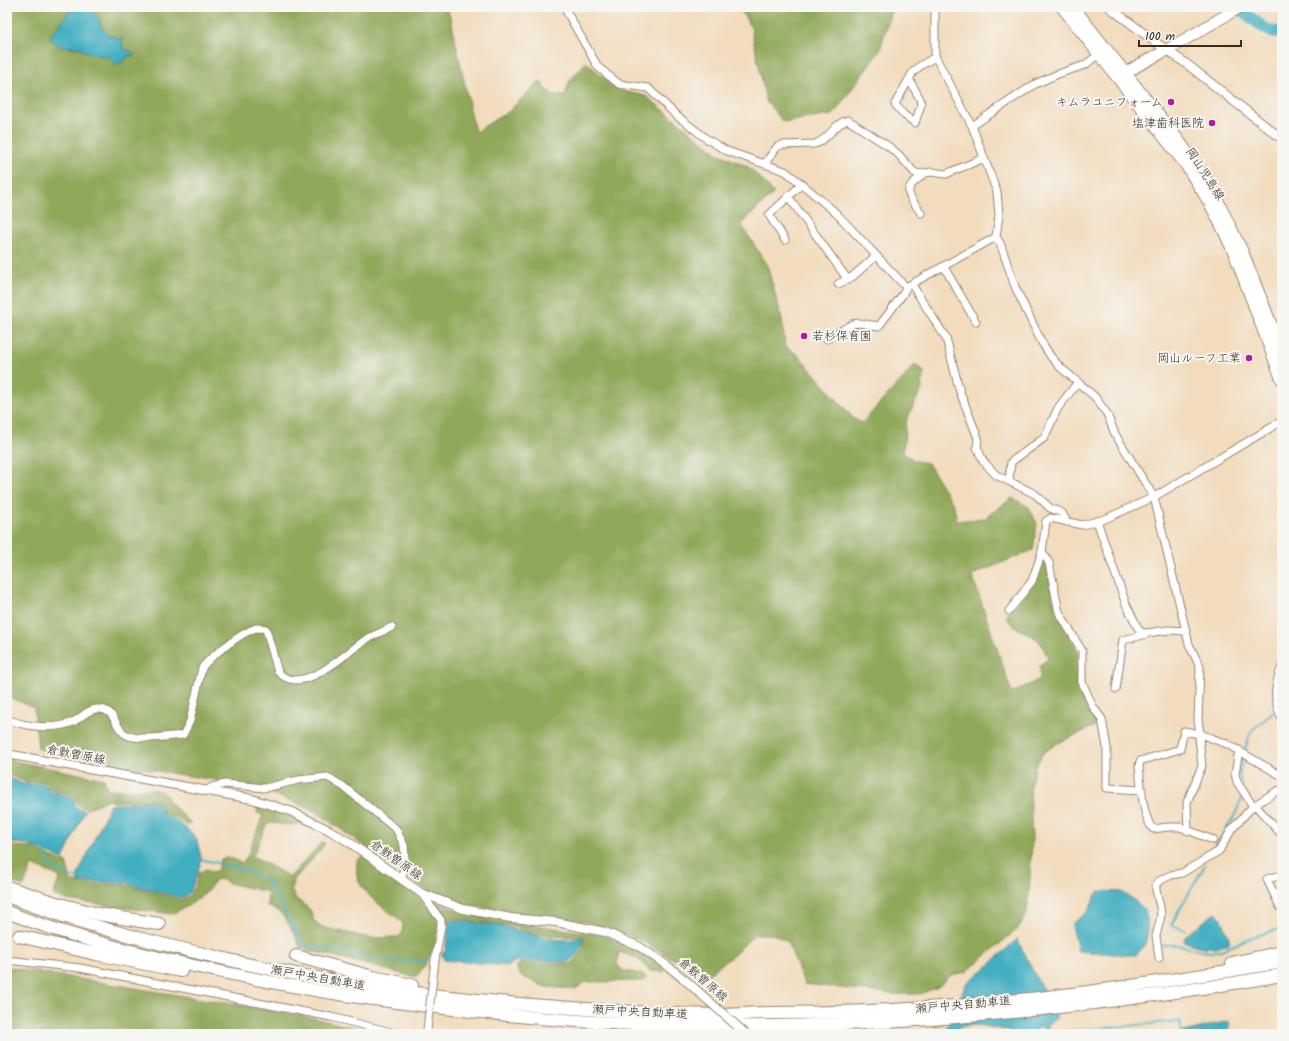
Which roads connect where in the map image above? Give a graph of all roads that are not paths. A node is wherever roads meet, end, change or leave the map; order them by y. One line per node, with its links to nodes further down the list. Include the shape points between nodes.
1 (564, 7): 16 (street, via 595,64 619,84 648,88 677,116 707,139 727,151)
2 (935, 7): 10 (street)
3 (1062, 7): 7 (main road, 岡山児島線)
4 (1073, 7): 7 (main road, 岡山児島線)
5 (1109, 7): 8 (street)
6 (1238, 9): 8 (main road)
7 (1088, 32): 9 (main road, 岡山児島線); 11 (main road, 岡山児島線)
8 (1167, 50): 11 (main road); 14 (street)
9 (1099, 54): 11 (main road, 岡山児島線); 13 (street, via 1086,65 1035,84)
10 (935, 57): 12 (street, via 920,66); 13 (street)
11 (1122, 76): 21 (main road, 岡山児島線)
12 (909, 79): 12 (street, via 921,106 915,123 895,104)
13 (972, 126): 15 (street)
14 (1282, 139)
15 (984, 158): 17 (street, via 946,174); 22 (street, via 997,192 999,215)
16 (765, 163): 17 (street, via 777,147 820,142 837,125 848,120 888,146 914,172); 18 (street, via 785,172)
17 (924, 173): 20 (street, via 908,189 908,194)
18 (802, 184): 19 (street); 24 (street, via 836,213)
19 (788, 196): 23 (street, via 769,215); 26 (street)
20 (921, 213)
21 (1228, 229): 31 (main road, 岡山児島線, via 1244,253); 32 (main road, 岡山児島線, via 1235,255)
22 (996, 237): 25 (street); 33 (street, via 1016,289 1041,340 1051,357)
23 (785, 240)
24 (876, 256): 26 (street); 28 (street)
25 (944, 267): 28 (street); 29 (street)
26 (848, 280): 27 (street)
27 (838, 284)
28 (909, 286): 30 (street, via 879,326 852,324); 35 (street, via 946,338 960,392 978,438 977,447 983,461 996,475)
29 (976, 322)
30 (827, 339)
31 (1282, 352)
32 (1282, 380)
33 (1078, 382): 35 (street, via 1058,408 1044,438 1012,462); 36 (street, via 1095,397 1107,414 1115,434)
34 (1282, 421): 36 (street)
35 (1009, 481): 38 (street, via 1035,494 1050,508 1062,513)
36 (1154, 497): 37 (street); 42 (street)
37 (1097, 521): 38 (street, via 1082,524); 43 (street, via 1126,604 1140,632)
38 (1067, 522): 39 (street, via 1051,518 1046,521)
39 (1042, 551): 40 (street, via 1032,581); 52 (street, via 1049,563 1059,612 1082,651 1082,682 1093,707 1102,719 1107,748 1107,788)
40 (1009, 611)
41 (392, 627): 47 (street, via 362,642 341,660 318,674 296,680 283,678 278,672 266,629 249,631 214,655 202,668 190,721 183,735 133,738 124,734 107,710 98,709 73,722 60,725 35,726)
42 (1186, 631): 43 (street); 48 (street, via 1200,667)
43 (1147, 633): 45 (street, via 1123,640)
44 (1282, 666): 46 (street, via 1275,696)
45 (1116, 689)
46 (1282, 718)
47 (7, 719)
48 (1200, 733): 49 (street); 52 (street, via 1184,731 1181,746 1177,751 1140,761); 56 (street, via 1202,766 1188,802)
49 (1239, 750): 51 (street); 55 (street, via 1235,774 1237,783)
50 (7, 754): 54 (street, 倉敷曽原線)
51 (1282, 776)
52 (1142, 790): 56 (street, via 1148,823 1153,829 1180,827)
53 (1282, 790): 55 (street)
54 (206, 791): 60 (street, 倉敷曽原線, via 252,799 302,816 349,842); 60 (street, via 225,784 265,788 298,780 332,778 396,829 404,845)
55 (1254, 806): 57 (street); 70 (street, via 1232,830 1219,851 1182,873 1159,881 1156,890 1160,916 1156,936)
56 (1188, 831): 58 (street)
57 (1282, 835)
58 (1214, 840)
59 (1282, 875): 64 (street, via 1267,879)
60 (402, 880): 62 (street, 倉敷曽原線)
61 (7, 887): 66 (highway, via 98,914)
62 (420, 893): 78 (street, bridge, via 441,920 442,926); 80 (street, 倉敷曽原線, bridge, via 463,910 556,922 605,932 640,947 670,967)
63 (7, 896): 76 (highway, 瀬戸中央自動車道, via 122,935 270,970)
64 (1280, 907)
65 (7, 912): 74 (highway, 瀬戸中央自動車道, via 107,945)
66 (159, 924)
67 (19, 936): 74 (highway, via 172,969)
68 (1282, 952): 75 (highway)
69 (296, 956): 76 (highway, via 372,977 438,991)
70 (1159, 958)
71 (7, 960): 79 (street, via 80,968 331,1017)
72 (1282, 962): 75 (highway, 瀬戸中央自動車道)
73 (1282, 975): 77 (highway, 瀬戸中央自動車道, via 1131,999)
74 (270, 982): 77 (highway, 瀬戸中央自動車道, via 453,1009 580,1021 730,1026 814,1026 937,1019 1025,1011)
75 (1130, 986): 77 (highway, 瀬戸中央自動車道)
76 (458, 999): 77 (highway, 瀬戸中央自動車道, via 607,1011 716,1015 840,1013)
77 (1076, 999)
78 (426, 1032)
79 (399, 1034)
80 (746, 1034)

